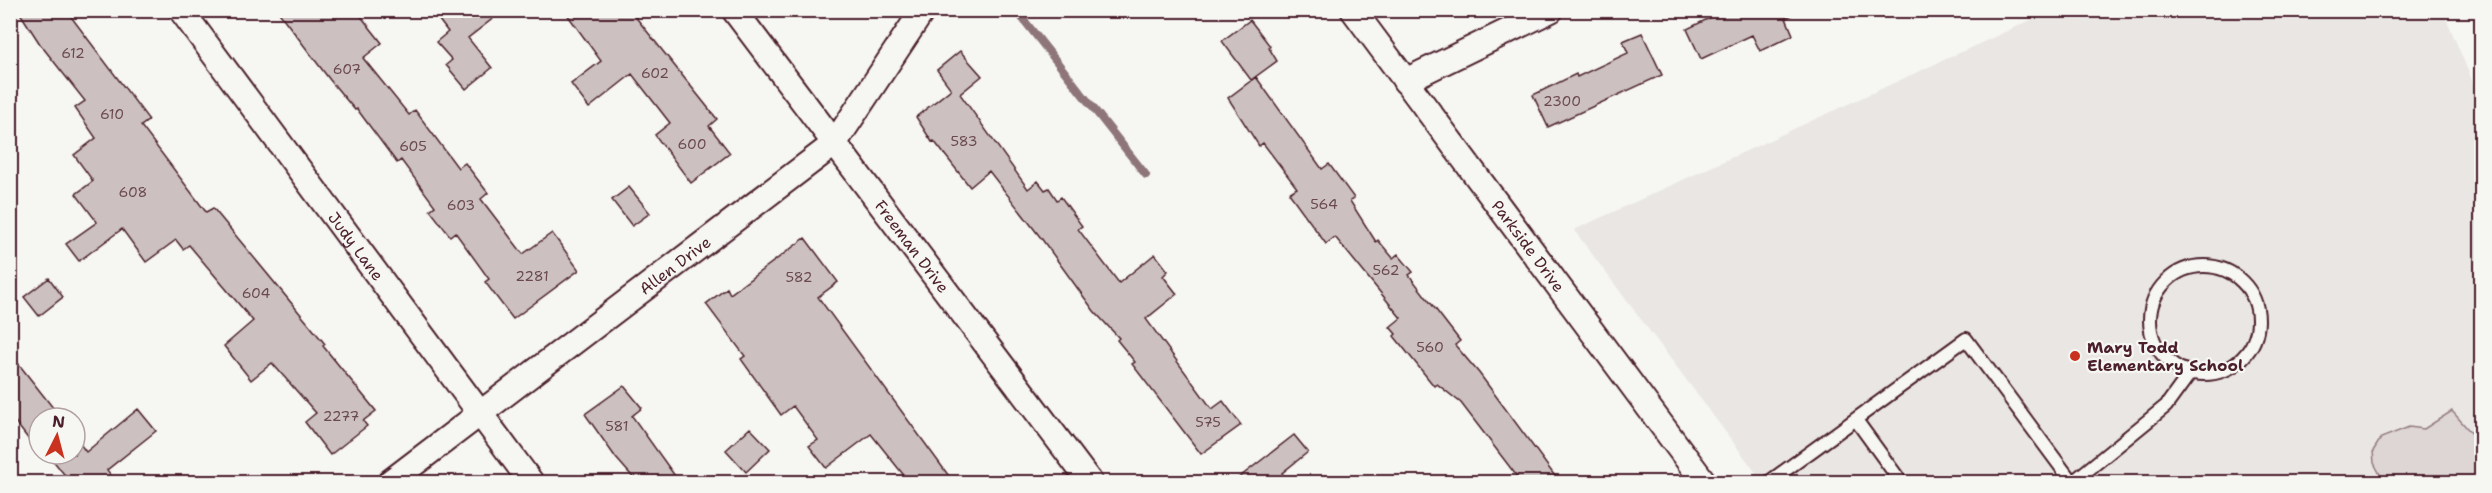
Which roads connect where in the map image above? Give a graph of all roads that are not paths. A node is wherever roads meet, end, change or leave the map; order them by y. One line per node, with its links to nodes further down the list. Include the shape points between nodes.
1 (181, 10): 9 (street, Judy Lane)
2 (734, 10): 7 (street, Freeman Drive)
3 (923, 10): 7 (street, Allen Drive)
4 (1353, 10): 6 (street, Parkside Drive)
5 (1551, 10): 6 (street)
6 (1405, 81): 15 (street, Parkside Drive)
7 (834, 144): 9 (street, Allen Drive); 14 (street, Freeman Drive)
8 (2190, 373): 8 (lane, via 2225,370 2240,361 2258,332 2259,314 2245,283 2215,266 2196,266 2178,272 2163,283 2154,299 2150,317 2152,336 2160,352); 11 (lane, via 2166,406)
9 (479, 413): 12 (street, Allen Drive); 13 (street, Judy Lane)
10 (1856, 420): 11 (lane, via 1966,339); 16 (lane); 17 (lane)
11 (2072, 482)
12 (390, 483)
13 (531, 483)
14 (1090, 483)
15 (1704, 483)
16 (1769, 483)
17 (1901, 483)

